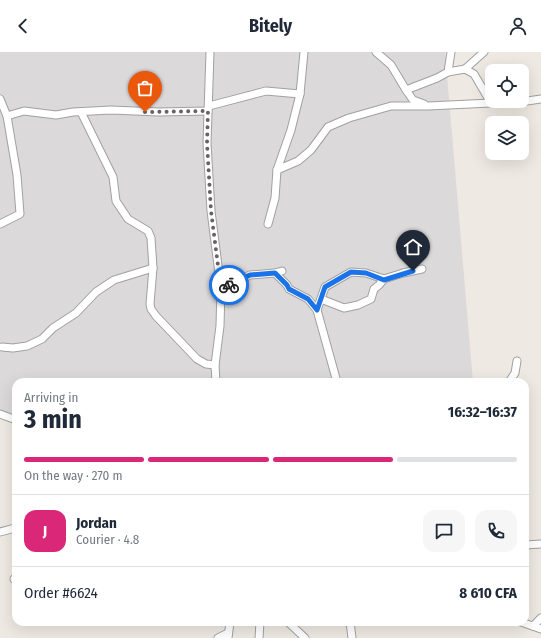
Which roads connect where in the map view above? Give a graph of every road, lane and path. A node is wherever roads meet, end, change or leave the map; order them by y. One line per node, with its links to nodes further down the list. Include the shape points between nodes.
1 (210, 52): 16 (street)
2 (304, 52): 9 (street)
3 (376, 52): 8 (street, via 391,65)
4 (451, 52): 7 (street)
5 (484, 52): 6 (street)
6 (465, 69): 7 (street); 10 (street, via 474,74)
7 (448, 72): 8 (street)
8 (406, 90): 15 (street, via 413,100)
9 (300, 94): 16 (street, via 266,91); 19 (street)
10 (485, 94)
11 (0, 99): 18 (street)
12 (541, 99): 13 (street)
13 (529, 101)
14 (485, 103): 15 (street)
15 (428, 106): 19 (street, via 391,106 349,118 328,127 311,150 298,162)
16 (208, 109): 17 (street); 25 (street, via 211,211)
17 (81, 112): 18 (street, via 56,115 24,111); 22 (street, via 113,177 116,201 128,219 148,231 151,238)
18 (7, 116): 20 (street, via 17,175 20,214)
19 (278, 170): 21 (street, via 275,198)
20 (0, 224)
21 (268, 224)
22 (152, 268): 28 (street, via 114,280 96,292 76,313 53,328 42,339 27,346); 30 (street, via 151,309 197,359)
23 (422, 269): 24 (street)
24 (384, 280): 26 (street, via 366,273 351,272 325,287); 26 (street, via 374,289 371,299 352,307 344,308)
25 (221, 289): 27 (street, via 250,275 279,272 289,289 308,299); 30 (street)
26 (321, 299): 27 (street)
27 (317, 310): 32 (street)
28 (2, 347)
29 (518, 360): 33 (street)
30 (215, 365): 31 (street)
31 (216, 378)
32 (336, 378)
33 (512, 378)
34 (0, 414): 35 (street)
35 (12, 418)
36 (12, 529): 37 (street)
37 (0, 532)
38 (541, 544): 39 (street)
39 (529, 545)
40 (541, 618): 46 (street)
41 (529, 625): 46 (street)
42 (229, 626): 48 (street)
43 (260, 626): 50 (street)
44 (292, 626): 51 (street)
45 (350, 626): 52 (street)
46 (533, 626): 47 (street)
47 (541, 629)
48 (228, 636): 49 (street)
49 (218, 638)
50 (259, 638)
51 (305, 638)
52 (352, 638)

